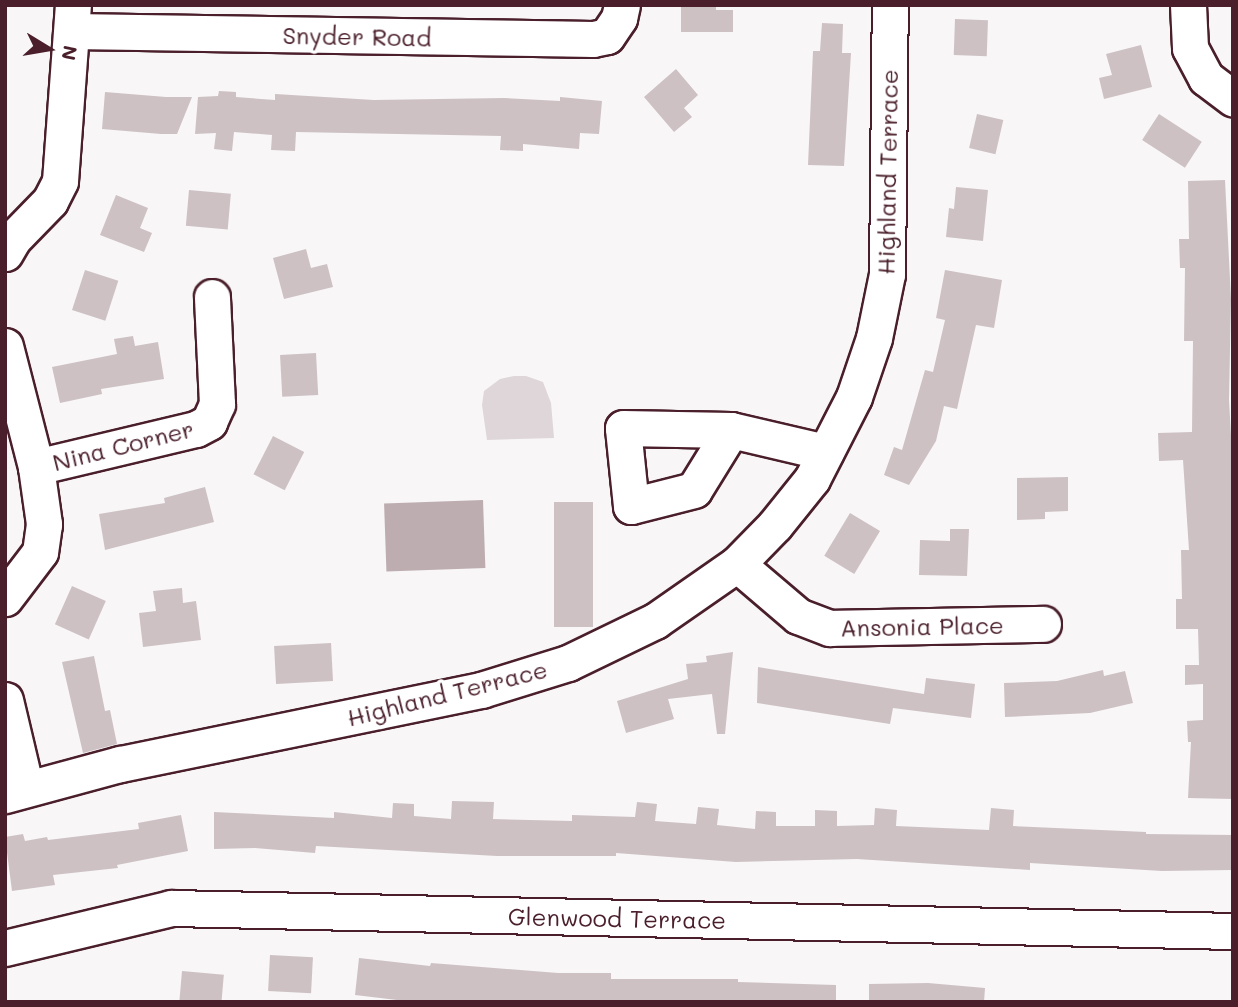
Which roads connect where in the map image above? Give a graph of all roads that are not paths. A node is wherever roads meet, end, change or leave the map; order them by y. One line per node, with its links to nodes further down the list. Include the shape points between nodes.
1 (622, 5): 5 (street, Snyder Road, via 607,36 593,40)
2 (890, 5): 11 (street, Highland Terrace, via 887,274 874,338 854,397)
3 (1188, 5): 6 (street, via 1190,48 1206,78)
4 (72, 18): 5 (street, Snyder Road); 7 (street, via 60,181 50,201)
5 (373, 21)
6 (1233, 97)
7 (5, 253)
8 (212, 297): 12 (street, Nina Corner, via 217,404 209,422 196,429)
9 (5, 346): 12 (street)
10 (731, 430): 11 (street)
11 (825, 452): 13 (street, Highland Terrace, via 805,488)
12 (36, 467): 14 (street, via 44,524 40,552)
13 (737, 564): 15 (street, Ansonia Place, via 798,616 830,628); 17 (street, Highland Terrace, via 654,621 568,663 481,690 120,764)
14 (5, 598)
15 (1043, 624)
16 (5, 700): 17 (street)
17 (16, 792)
18 (1233, 931): 19 (street, Glenwood Terrace, via 172,908)
19 (5, 948)

